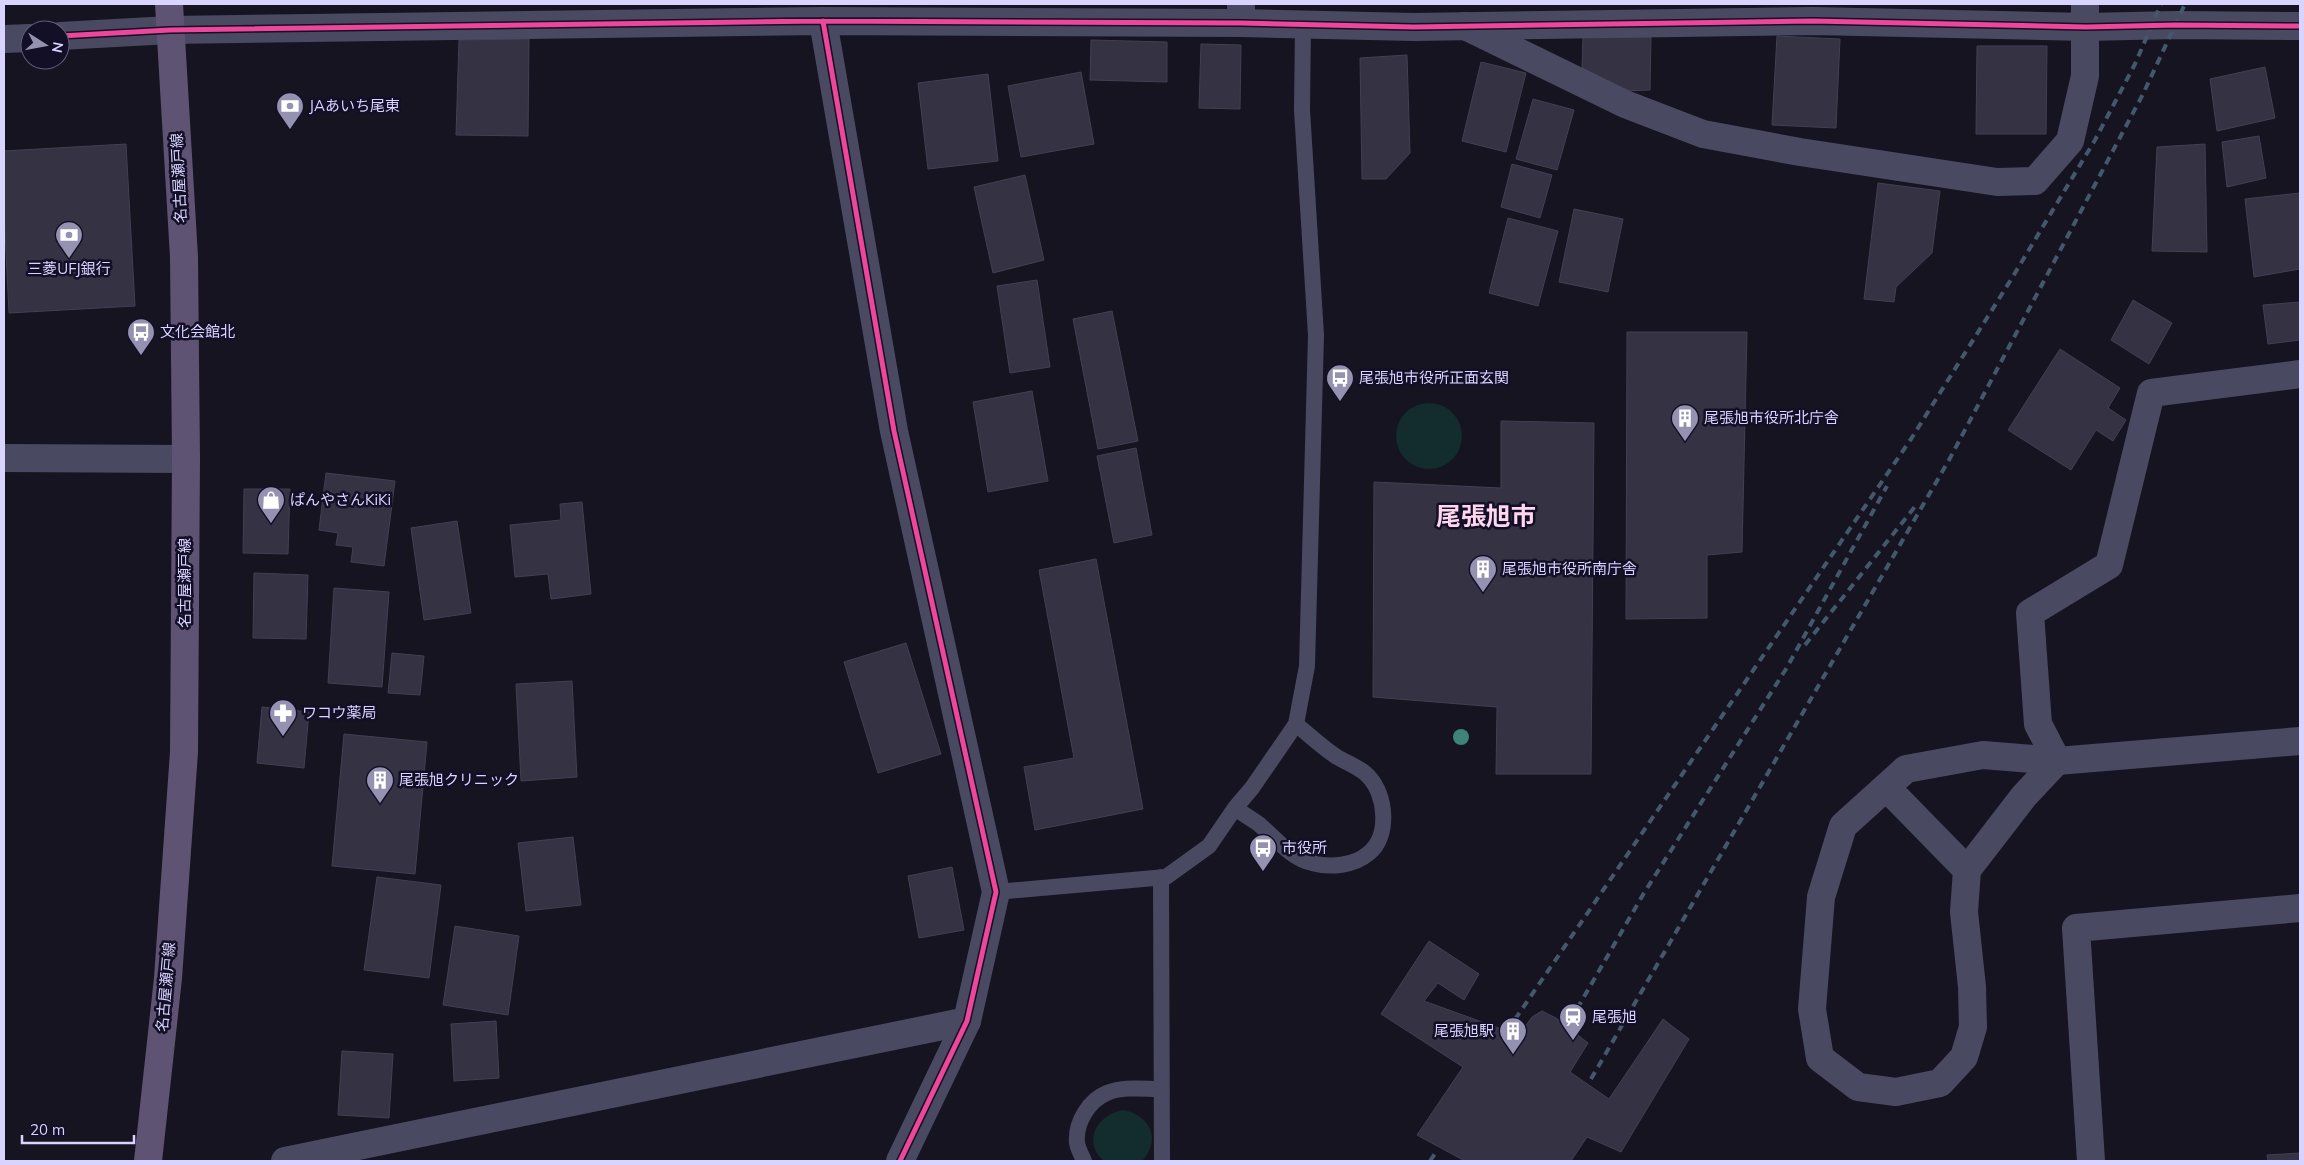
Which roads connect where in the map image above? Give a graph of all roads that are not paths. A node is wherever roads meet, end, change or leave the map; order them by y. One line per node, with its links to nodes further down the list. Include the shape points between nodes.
1 (941, 13): 2 (street); 6 (street)
2 (1241, 13): 7 (street)
3 (1465, 15): 4 (street, via 1813,21); 4 (street, via 1626,104 1703,134 1998,182 2035,181 2070,141 2085,76); 7 (street)
4 (2085, 16): 8 (street, via 2176,25)
5 (170, 17): 6 (street); 9 (street); 14 (main road, 名古屋瀬戸線, via 184,257)
6 (823, 21): 22 (street, via 894,431)
7 (1303, 25): 15 (lane, via 1302,110 1316,335 1307,666)
8 (2300, 26)
9 (70, 34)
10 (20, 38): 11 (street)
11 (4, 39)
12 (2300, 374): 17 (street, via 2151,393 2110,565 2030,613 2038,724)
13 (4, 458): 14 (street)
14 (186, 458): 26 (main road, 名古屋瀬戸線, via 184,752 168,978)
15 (1296, 724): 19 (lane); 19 (lane, via 1335,756 1369,776 1382,795 1385,814 1379,838 1370,852 1348,864 1310,863)
16 (2300, 741): 17 (street)
17 (2057, 761): 18 (street, via 1983,755 1906,769); 20 (street, via 2024,796)
18 (1886, 787): 20 (street); 20 (street, via 1843,826 1821,897 1812,1009 1820,1058 1858,1087 1896,1092 1940,1083 1964,1057 1973,1027 1964,912)
19 (1235, 808): 21 (lane, via 1209,846 1166,877)
20 (1967, 870)
21 (1161, 877): 22 (lane); 25 (lane)
22 (996, 892): 24 (street)
23 (2300, 908): 31 (street, via 2076,928)
24 (967, 1021): 27 (street); 28 (street)
25 (1161, 1089): 29 (lane, via 1108,1092 1095,1099 1081,1117 1077,1142); 30 (lane)
26 (148, 1161)
27 (286, 1161)
28 (900, 1161)
29 (1084, 1161)
30 (1162, 1161)
31 (2091, 1161)

